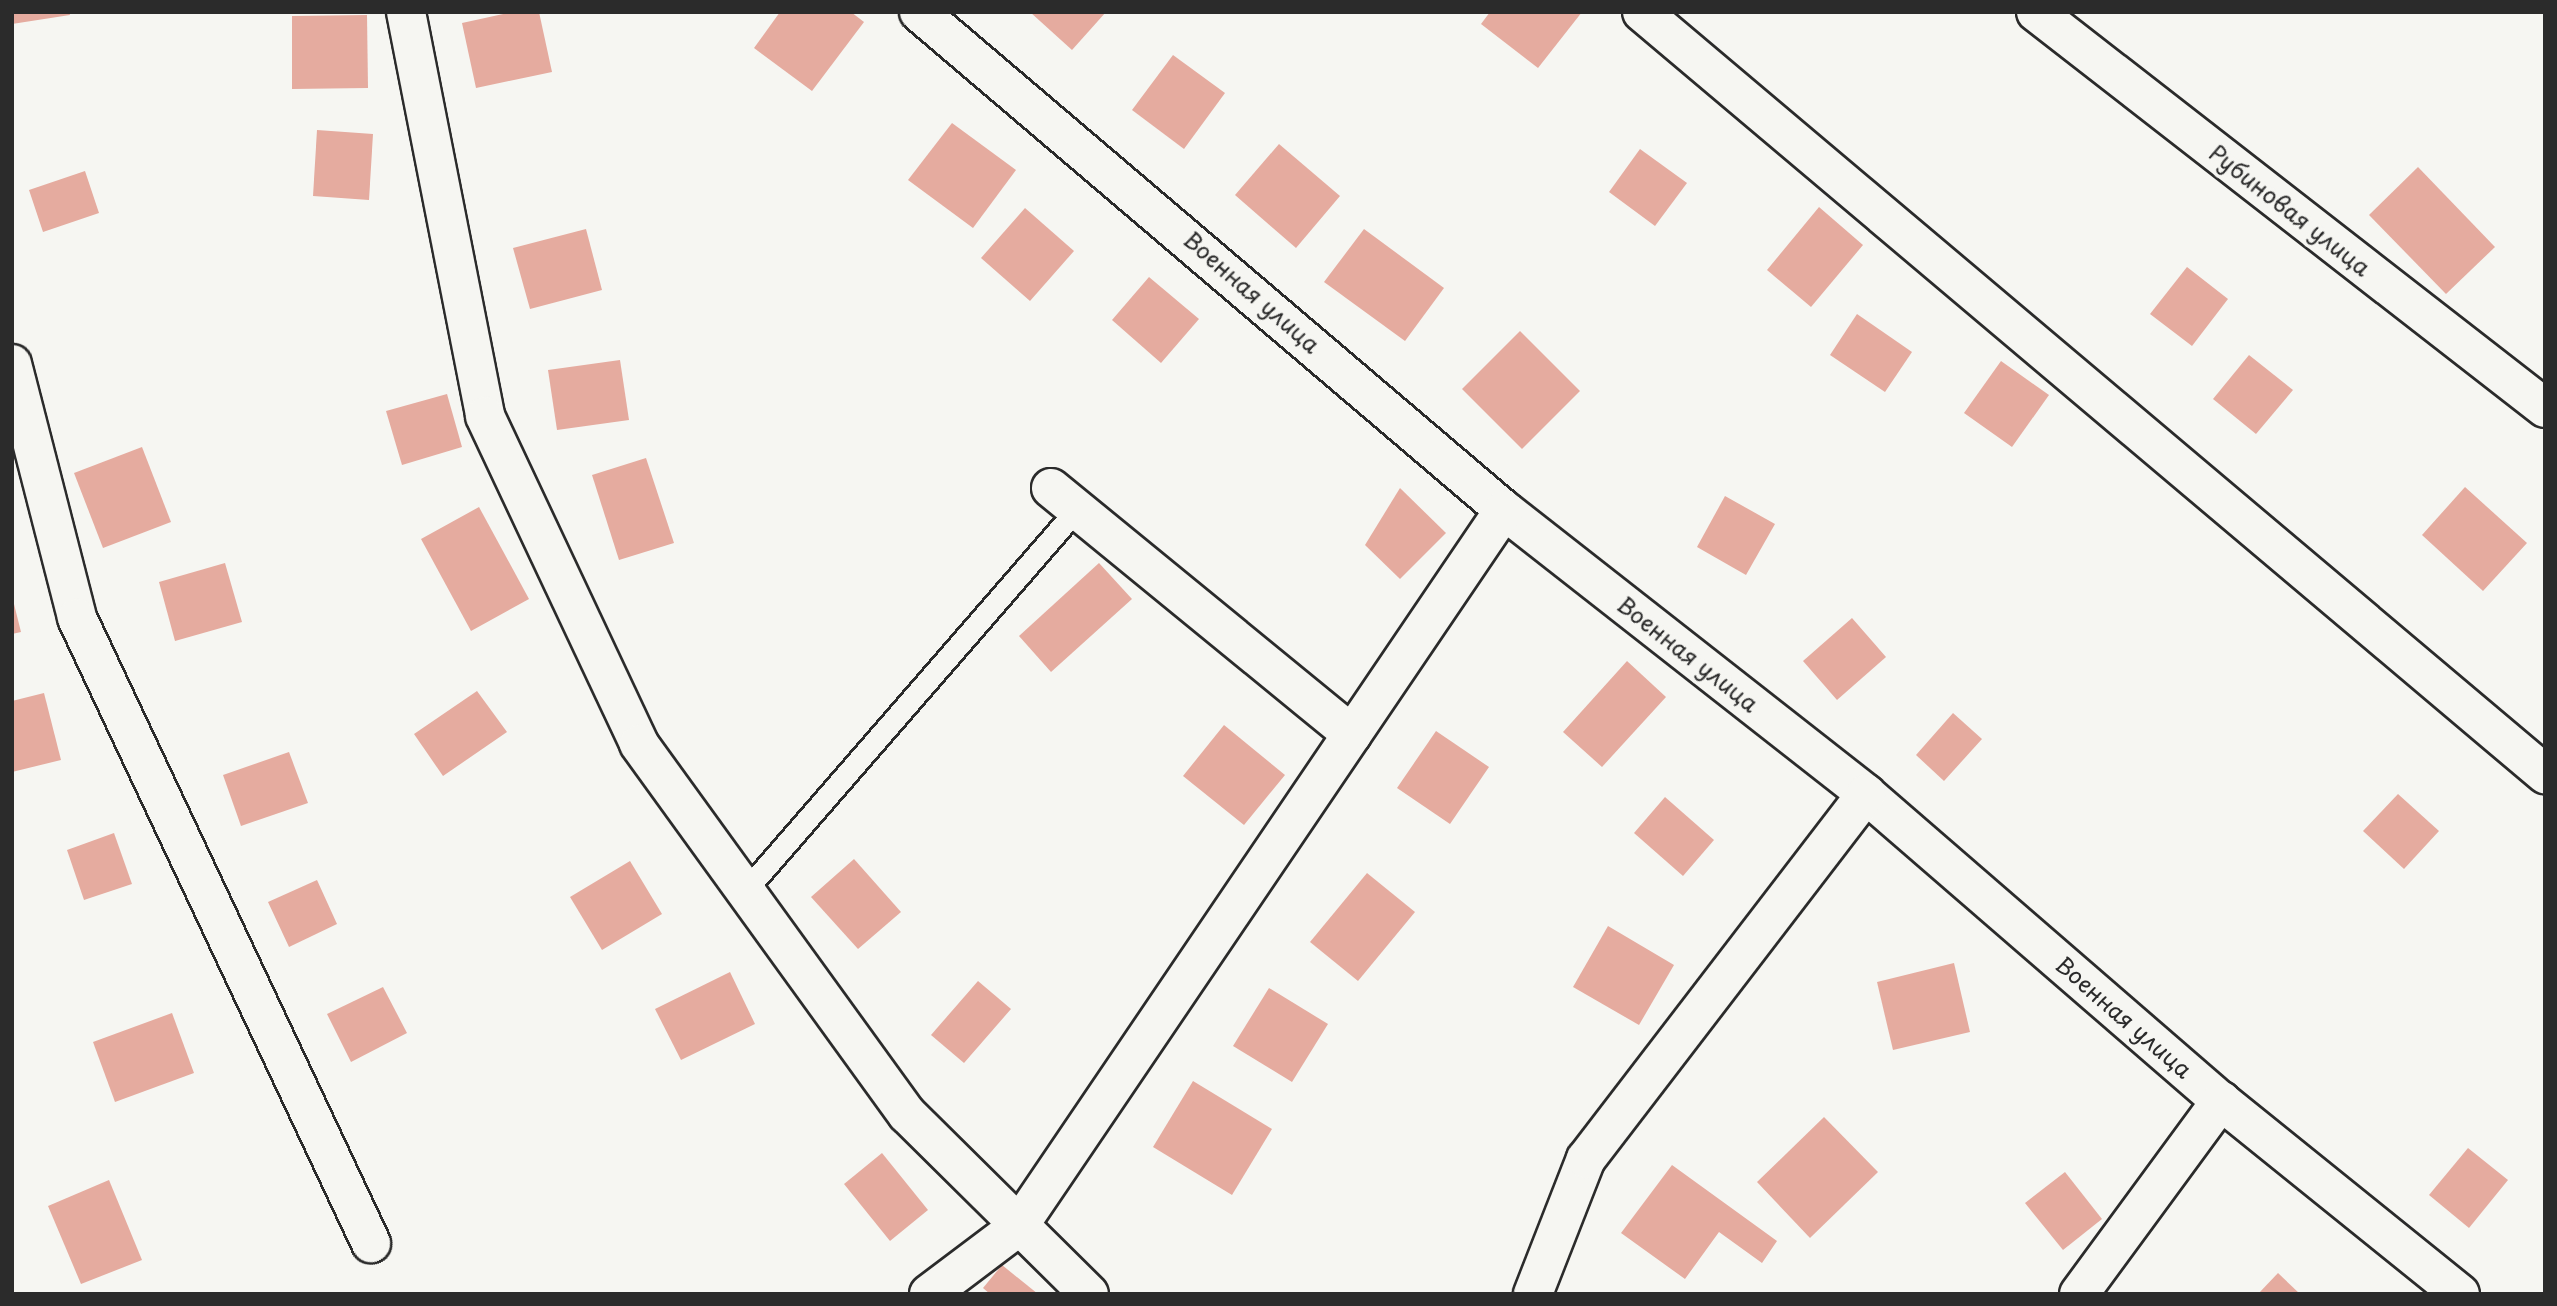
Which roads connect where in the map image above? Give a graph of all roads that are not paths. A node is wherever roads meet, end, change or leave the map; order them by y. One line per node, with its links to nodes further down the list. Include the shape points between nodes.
1 (406, 12): 12 (street, via 485,416 639,744)
2 (919, 12): 8 (street, Военная улица)
3 (1642, 12): 10 (street)
4 (2036, 12): 6 (street, Рубиновая улица)
5 (12, 364): 15 (street, via 77,618)
6 (2545, 408)
7 (1064, 498): 9 (street); 12 (lane)
8 (1504, 510): 9 (street); 11 (street, Военная улица)
9 (1352, 734): 14 (street)
10 (2545, 774)
11 (1867, 794): 13 (street, Военная улица); 18 (street, via 1586,1159)
12 (745, 891): 14 (street, via 907,1114)
13 (2221, 1101): 19 (street); 20 (street, Военная улица)
14 (1018, 1227): 16 (street); 17 (street)
15 (371, 1243)
16 (929, 1294)
17 (1089, 1294)
18 (1532, 1294)
19 (2079, 1294)
20 (2460, 1294)

